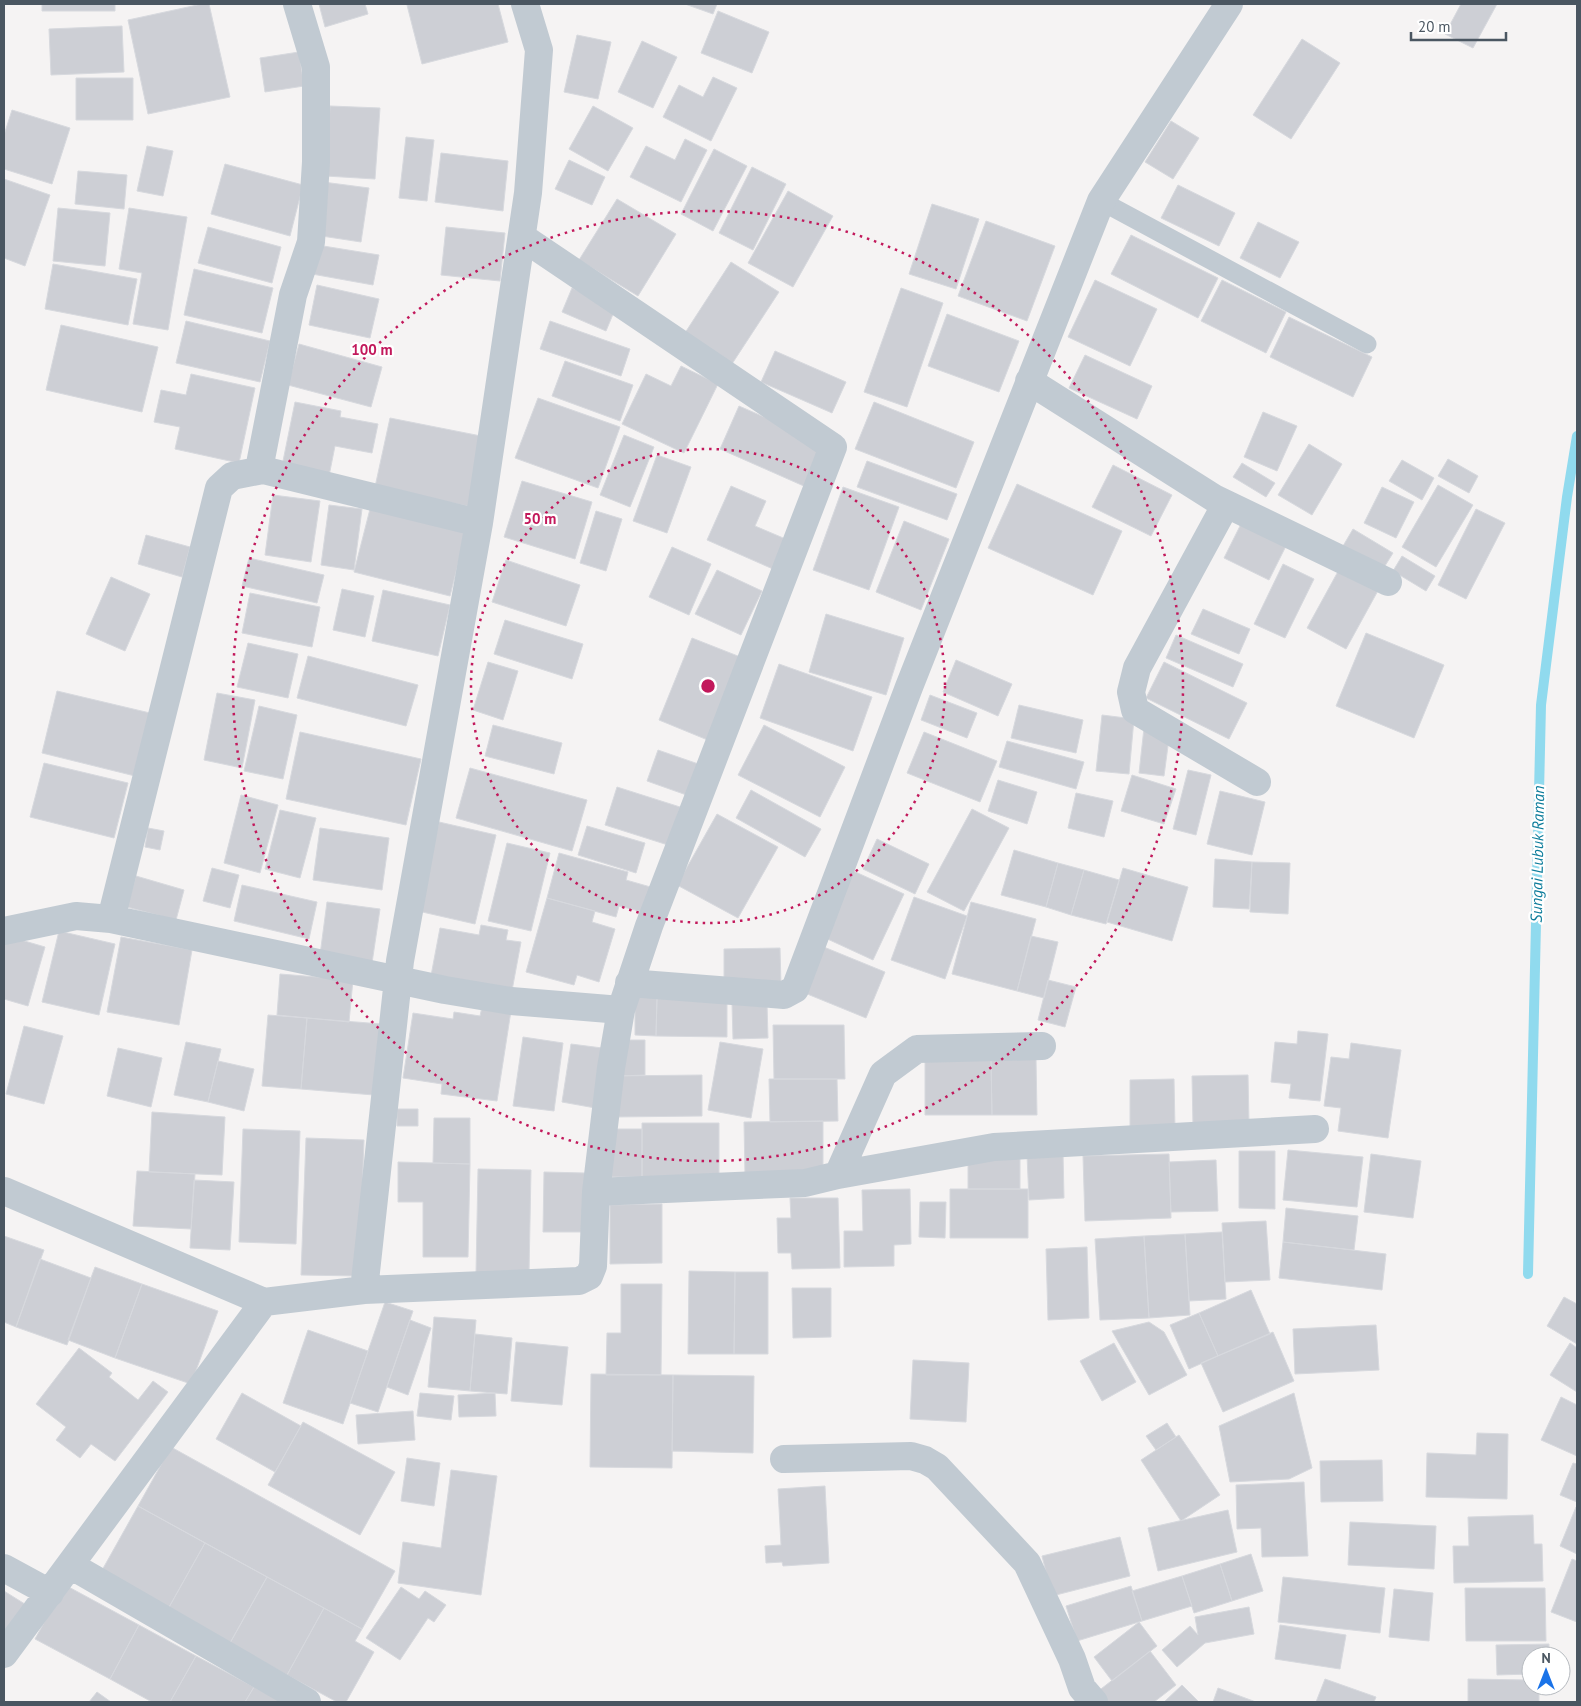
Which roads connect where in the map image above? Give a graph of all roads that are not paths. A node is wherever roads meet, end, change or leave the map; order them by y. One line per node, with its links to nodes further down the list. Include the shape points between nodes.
1 (297, 4): 8 (street, via 316,67 316,162 311,242 293,295 260,464)
2 (1230, 4): 4 (street)
3 (528, 12): 5 (street, via 539,50)
4 (1101, 201): 6 (lane); 7 (street)
5 (522, 237): 10 (street); 16 (street, via 833,447)
6 (1367, 344)
7 (1029, 381): 9 (street); 16 (street, via 795,989 784,995)
8 (263, 470): 10 (street); 13 (street, via 232,476 219,488)
9 (1226, 504): 11 (street); 12 (street, via 1137,668 1131,692 1135,710)
10 (479, 524): 15 (street)
11 (1388, 582)
12 (1257, 782)
13 (111, 919): 14 (street, via 76,916); 15 (street)
14 (4, 931)
15 (398, 980): 17 (street, via 510,1001); 23 (street)
16 (629, 983): 17 (street)
17 (622, 1010): 22 (street, via 611,1068)
18 (1042, 1046): 20 (street, via 917,1049 884,1074)
19 (1315, 1129): 20 (street, via 994,1147)
20 (838, 1175): 22 (street, via 805,1183)
21 (4, 1190): 24 (street)
22 (596, 1192): 23 (street, via 593,1266 589,1276 579,1281)
23 (364, 1290): 24 (street)
24 (264, 1302): 26 (street)
25 (784, 1459): 31 (street, via 911,1456 937,1467 1027,1563 1072,1659 1082,1688)
26 (70, 1565): 28 (street); 30 (street)
27 (4, 1568): 28 (street)
28 (50, 1593): 29 (street)
29 (4, 1654)
30 (307, 1702)
31 (1094, 1702)

